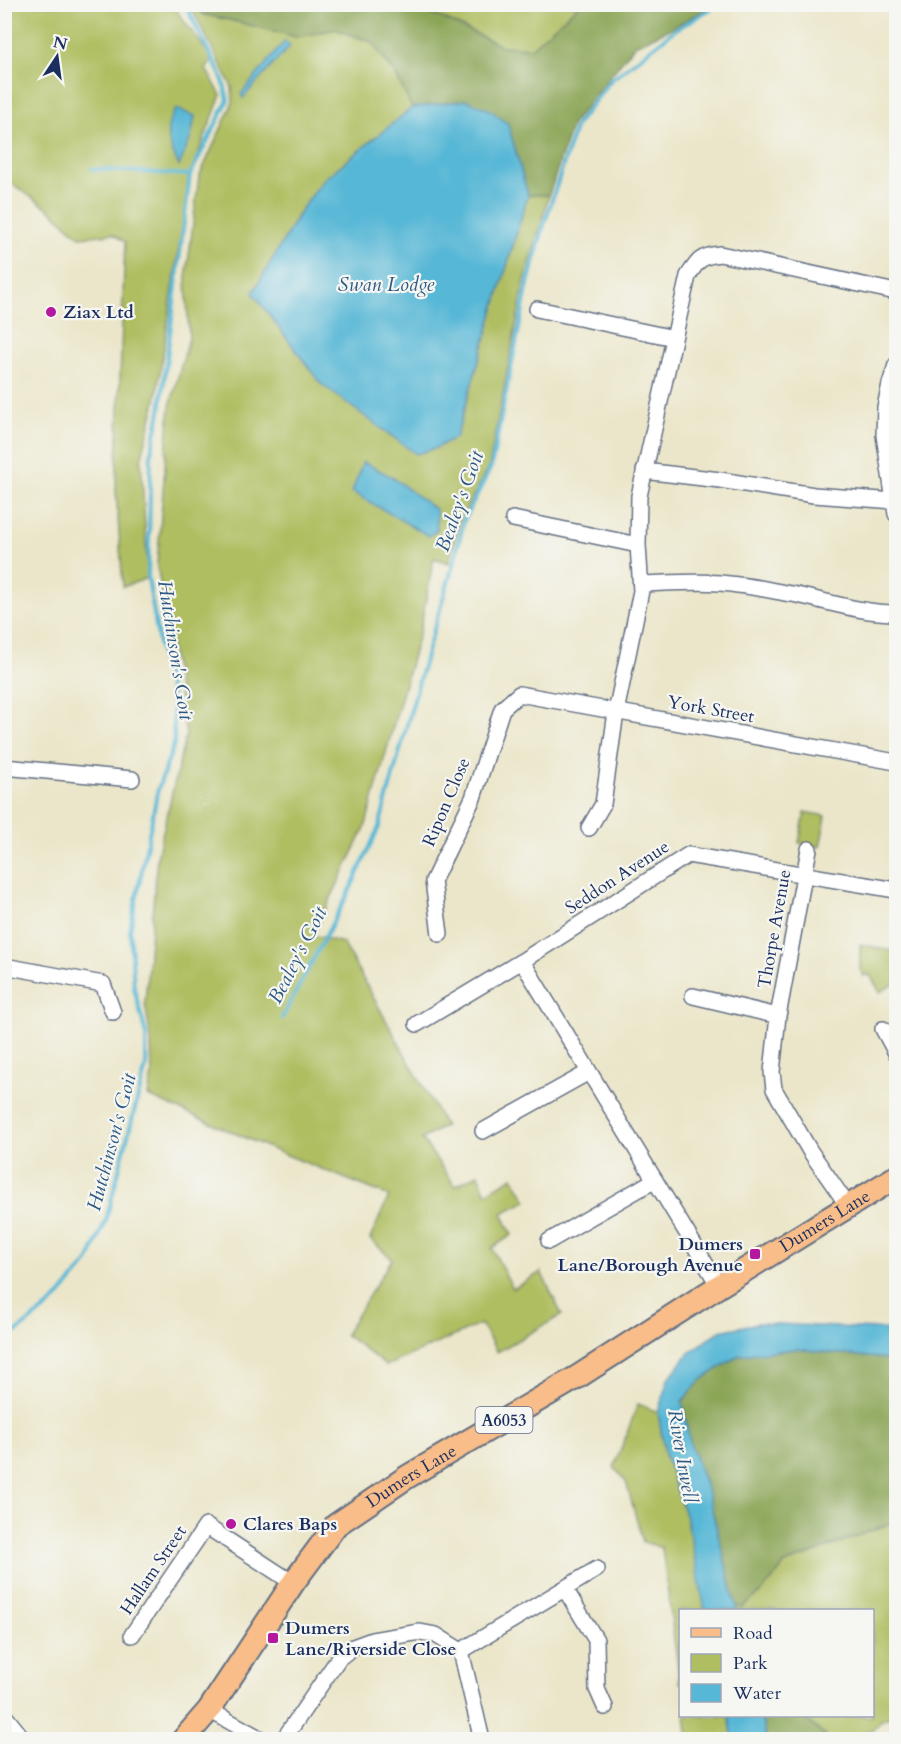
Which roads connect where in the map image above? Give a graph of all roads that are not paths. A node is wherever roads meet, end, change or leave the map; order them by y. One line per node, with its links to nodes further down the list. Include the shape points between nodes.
1 (897, 292): 3 (street, via 720,254 706,255 688,276)
2 (537, 309): 3 (street)
3 (674, 338): 5 (street)
4 (897, 365): 6 (street, via 885,407 884,435)
5 (644, 471): 6 (street); 8 (street)
6 (896, 508)
7 (513, 519): 8 (street)
8 (638, 545): 9 (street)
9 (641, 584): 10 (street, via 736,584 857,610); 12 (street)
10 (897, 613)
11 (519, 694): 12 (street, York Street); 20 (street, Ripon Close, via 501,708 472,798 433,881)
12 (616, 712): 13 (street, York Street); 16 (street, via 603,804)
13 (896, 758)
14 (4, 767): 15 (street)
15 (132, 779)
16 (589, 828)
17 (808, 849): 18 (street, Thorpe Avenue)
18 (805, 874): 19 (street, Seddon Avenue); 21 (street, Seddon Avenue, via 688,855); 25 (street, Thorpe Avenue)
19 (897, 890)
20 (440, 934)
21 (522, 961): 26 (street, Seddon Avenue); 29 (street)
22 (4, 966): 24 (street, via 103,984)
23 (693, 996): 25 (street, Thorpe Avenue)
24 (113, 1012)
25 (778, 1016): 33 (street, Thorpe Avenue, via 774,1089)
26 (417, 1024)
27 (883, 1029): 28 (street)
28 (897, 1053)
29 (589, 1072): 30 (street); 32 (street)
30 (483, 1131)
31 (897, 1177): 33 (main road, Dumers Lane / A6053)
32 (655, 1180): 34 (street); 35 (street)
33 (848, 1206): 35 (main road, Dumers Lane / A6053)
34 (549, 1240)
35 (719, 1286): 37 (main road, Dumers Lane / A6053, via 336,1525)
36 (597, 1569): 38 (street)
37 (292, 1583): 39 (street, Hallam Street, via 206,1526); 42 (main road, Dumers Lane / A6053)
38 (565, 1588): 40 (street); 41 (street, via 596,1640 597,1689)
39 (132, 1635)
40 (461, 1651): 47 (street, via 436,1635 420,1632 353,1647 339,1658); 48 (street)
41 (605, 1707)
42 (209, 1710): 45 (main road, Dumers Lane / A6053); 46 (street)
43 (4, 1715): 44 (street)
44 (24, 1740)
45 (183, 1740)
46 (263, 1740)
47 (283, 1740)
48 (482, 1740)

